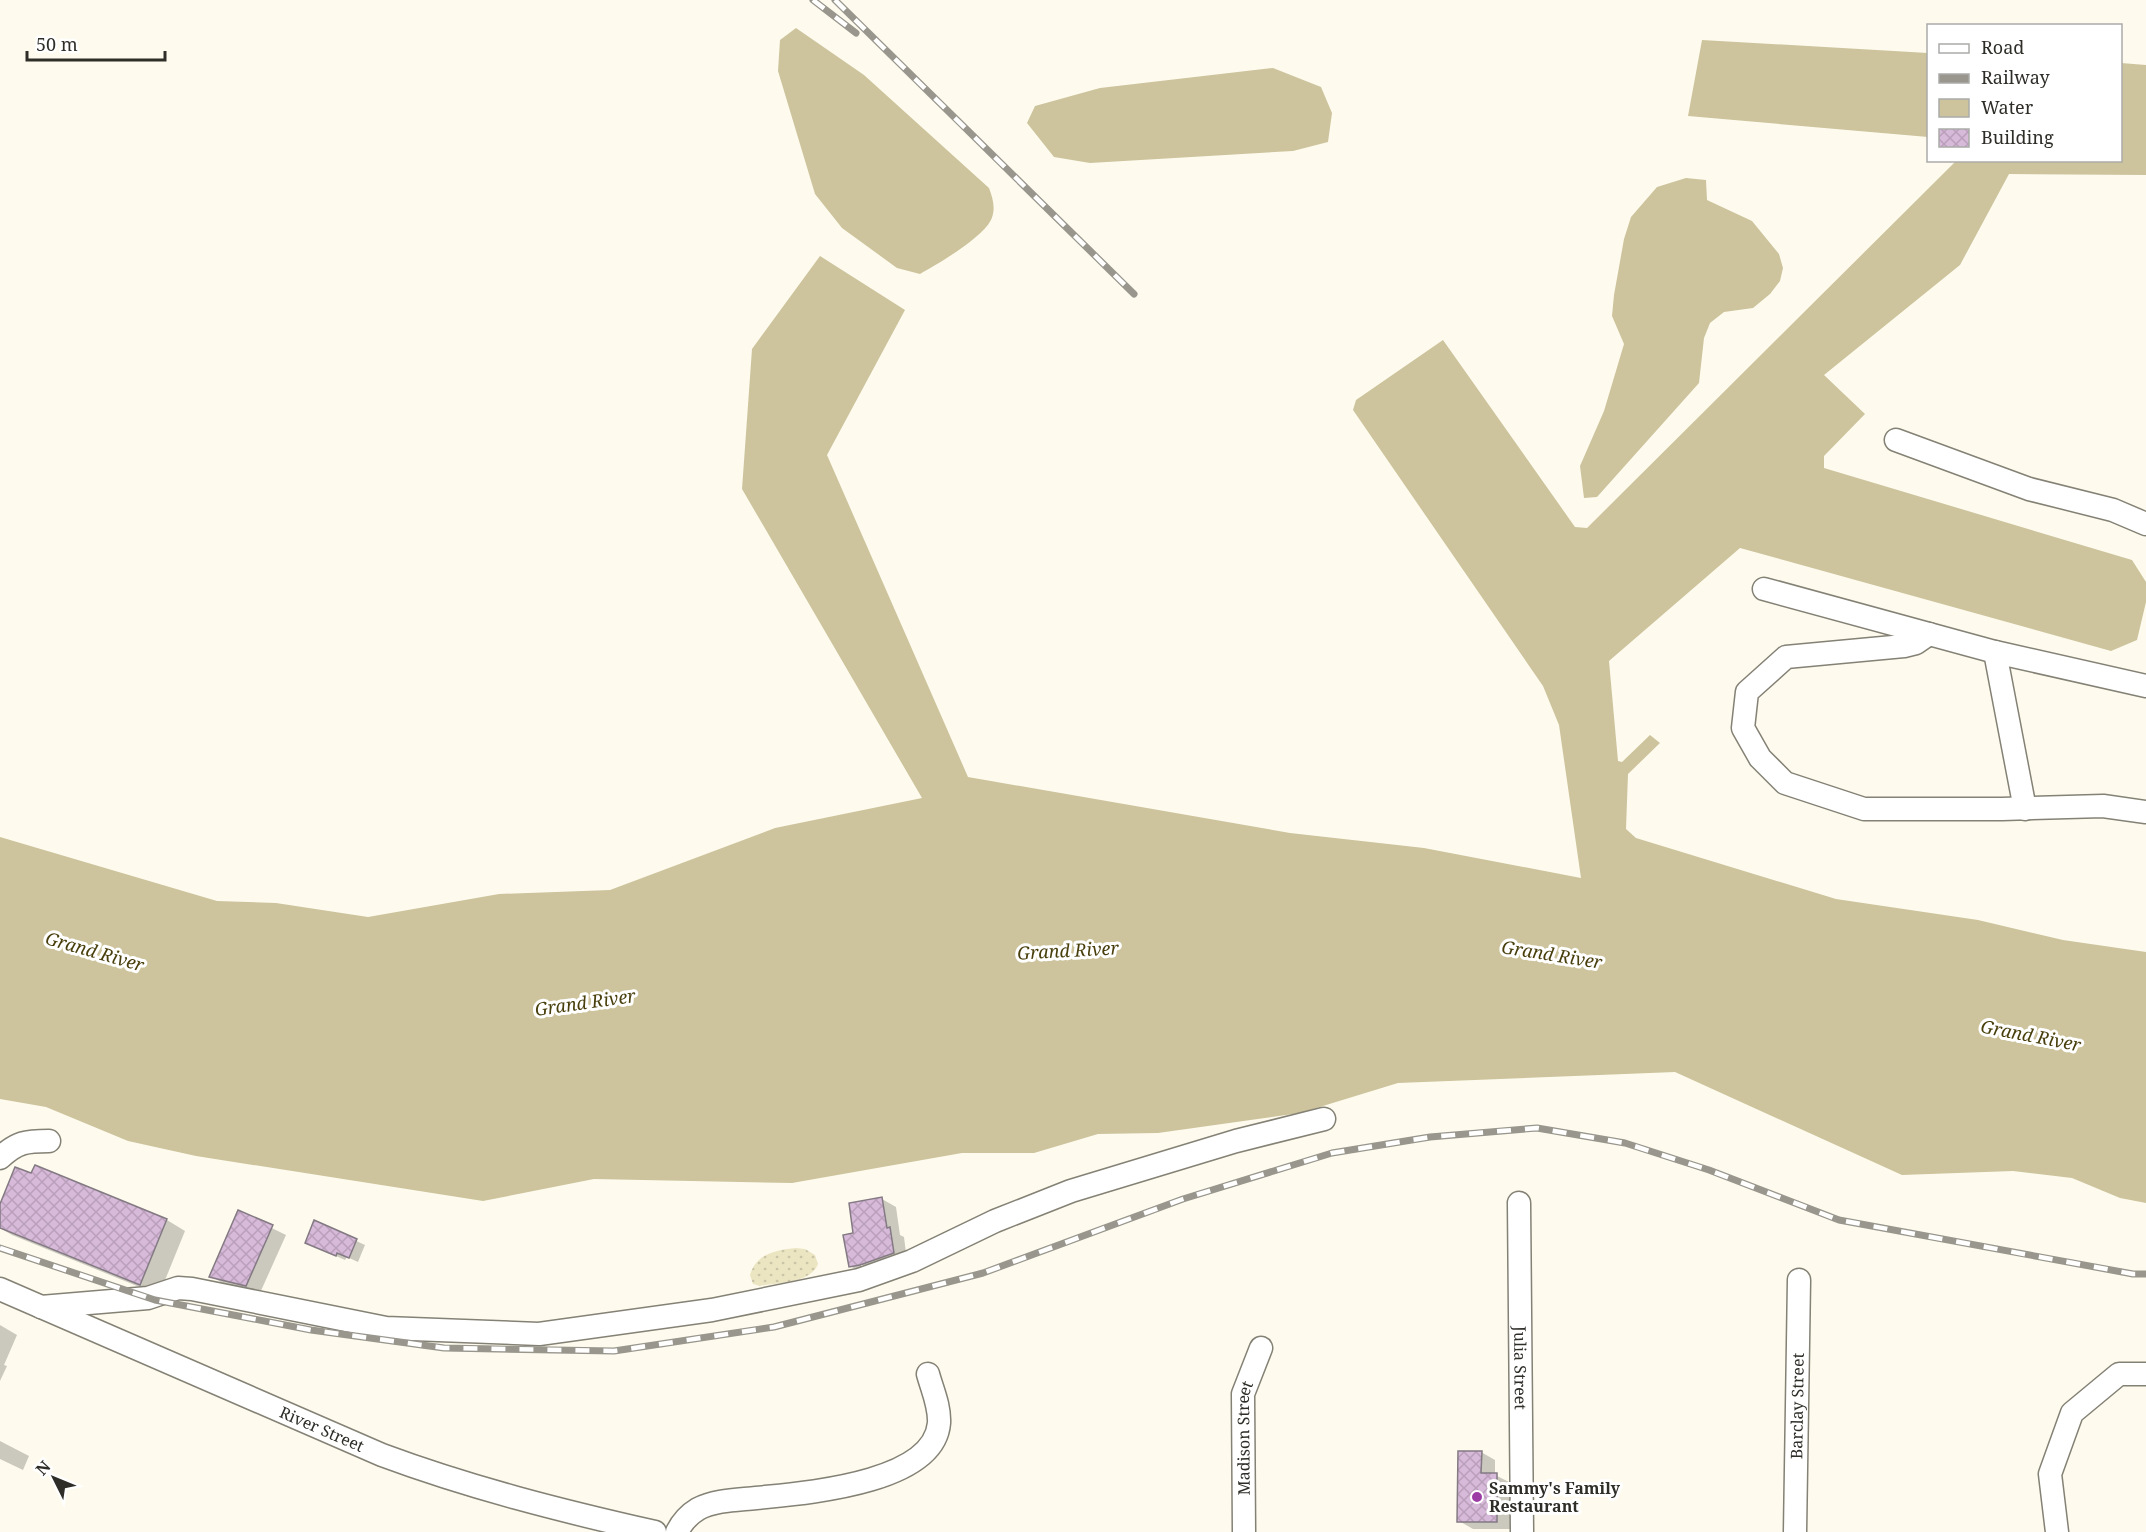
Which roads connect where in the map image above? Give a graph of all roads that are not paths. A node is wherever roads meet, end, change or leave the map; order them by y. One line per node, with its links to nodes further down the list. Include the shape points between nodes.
1 (1896, 440): 2 (street, via 2029,489 2113,510)
2 (2146, 524)
3 (1764, 589): 4 (street)
4 (1929, 634): 5 (street); 7 (street, via 1904,646 1785,657 1746,692 1743,728 1760,758 1785,783 1864,809)
5 (1995, 652): 6 (street); 7 (street)
6 (2146, 687)
7 (2025, 808): 8 (street, via 2103,806)
8 (2146, 812)
9 (1324, 1119): 15 (street, via 1071,1191 859,1280 701,1312 539,1334 386,1328 178,1288 148,1298)
10 (49, 1141): 11 (street, via 27,1141)
11 (0, 1158)
12 (1519, 1203): 22 (street, Julia Street)
13 (1800, 1280): 23 (street, Barclay Street)
14 (0, 1289): 15 (street, River Street)
15 (41, 1307): 19 (street, River Street, via 323,1431 445,1479 559,1511)
16 (1261, 1348): 21 (street, Madison Street, via 1243,1394)
17 (928, 1374): 20 (street, via 938,1406 937,1433 932,1445 906,1467 804,1492 715,1503 687,1516)
18 (2146, 1374): 24 (street, via 2119,1374 2072,1413 2050,1474)
19 (655, 1532)
20 (676, 1532)
21 (1244, 1532)
22 (1522, 1532)
23 (1796, 1532)
24 (2057, 1532)

